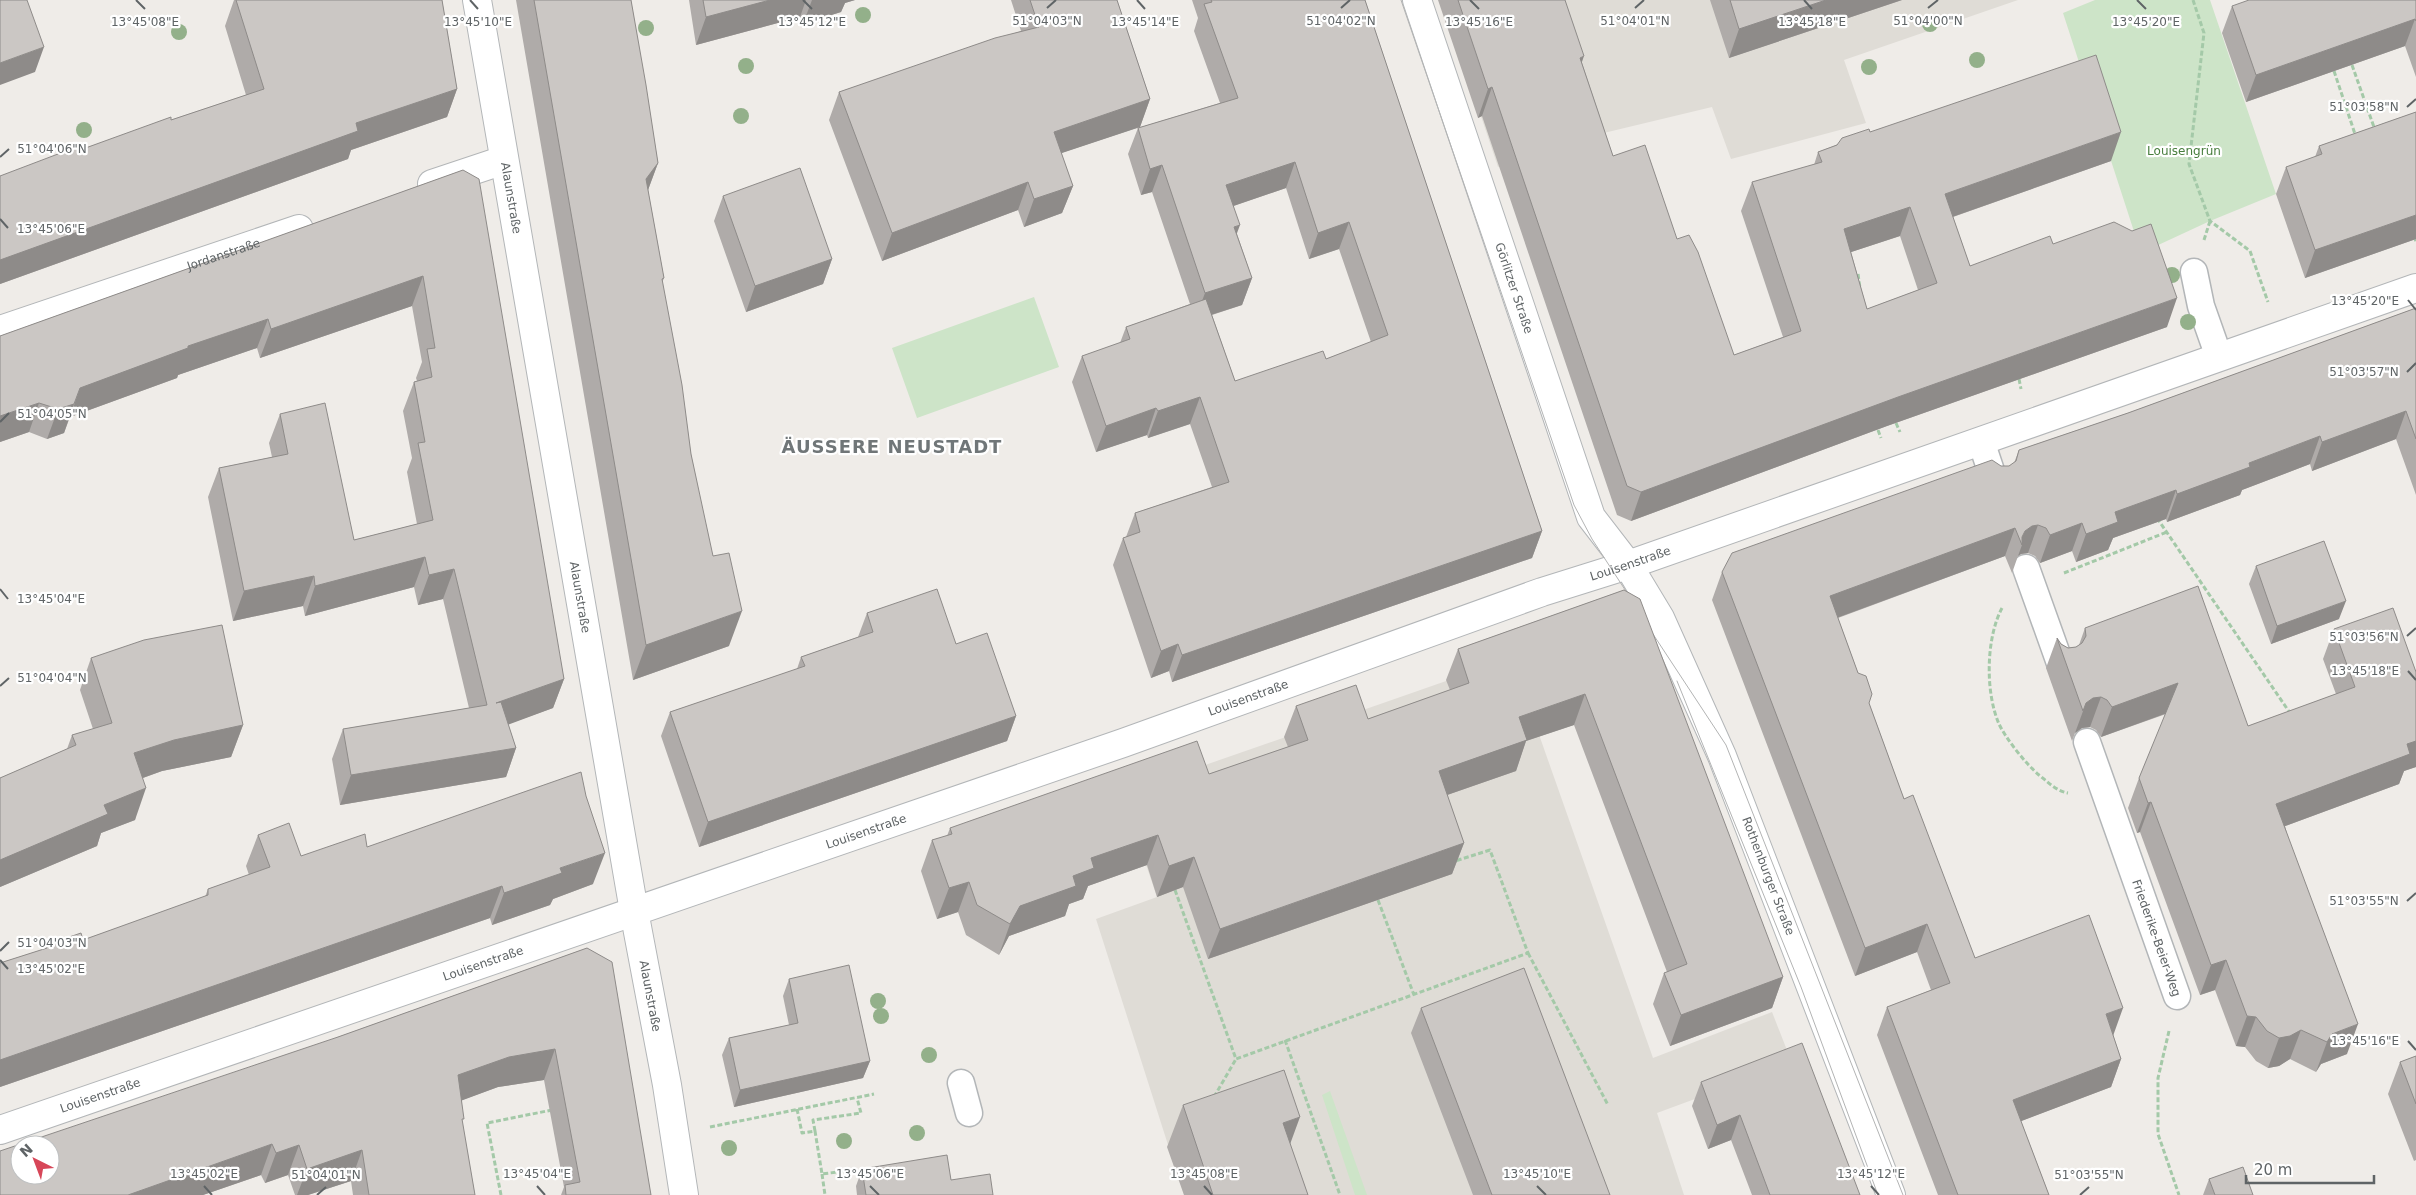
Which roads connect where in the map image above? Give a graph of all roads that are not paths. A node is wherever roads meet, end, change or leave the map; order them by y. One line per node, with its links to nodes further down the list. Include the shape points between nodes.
1 (477, 0): 3 (street, Alaunstraße)
2 (1417, 0): 12 (street, Görlitzer Straße, via 1591,517)
3 (504, 160): 4 (street); 16 (street, Alaunstraße)
4 (411, 191)
5 (327, 220): 8 (street, Jordanstraße)
6 (2194, 272): 9 (lane, via 2201,306)
7 (2416, 288): 9 (street, Louisenstraße)
8 (0, 330)
9 (2219, 357): 10 (street, Louisenstraße)
10 (1981, 441): 11 (lane); 12 (street, Louisenstraße)
11 (1994, 480)
12 (1628, 565): 16 (street, Louisenstraße, via 1542,592 1114,746); 22 (street, Rothenburger Straße, via 1660,618 1722,756)
13 (2029, 577): 14 (lane)
14 (2060, 663)
15 (2087, 742): 17 (lane, Friederike-Beier-Weg)
16 (634, 911): 20 (street, Louisenstraße); 21 (street, Alaunstraße)
17 (2177, 996)
18 (962, 1083): 19 (lane)
19 (970, 1114)
20 (0, 1130)
21 (684, 1195)
22 (1891, 1195)

